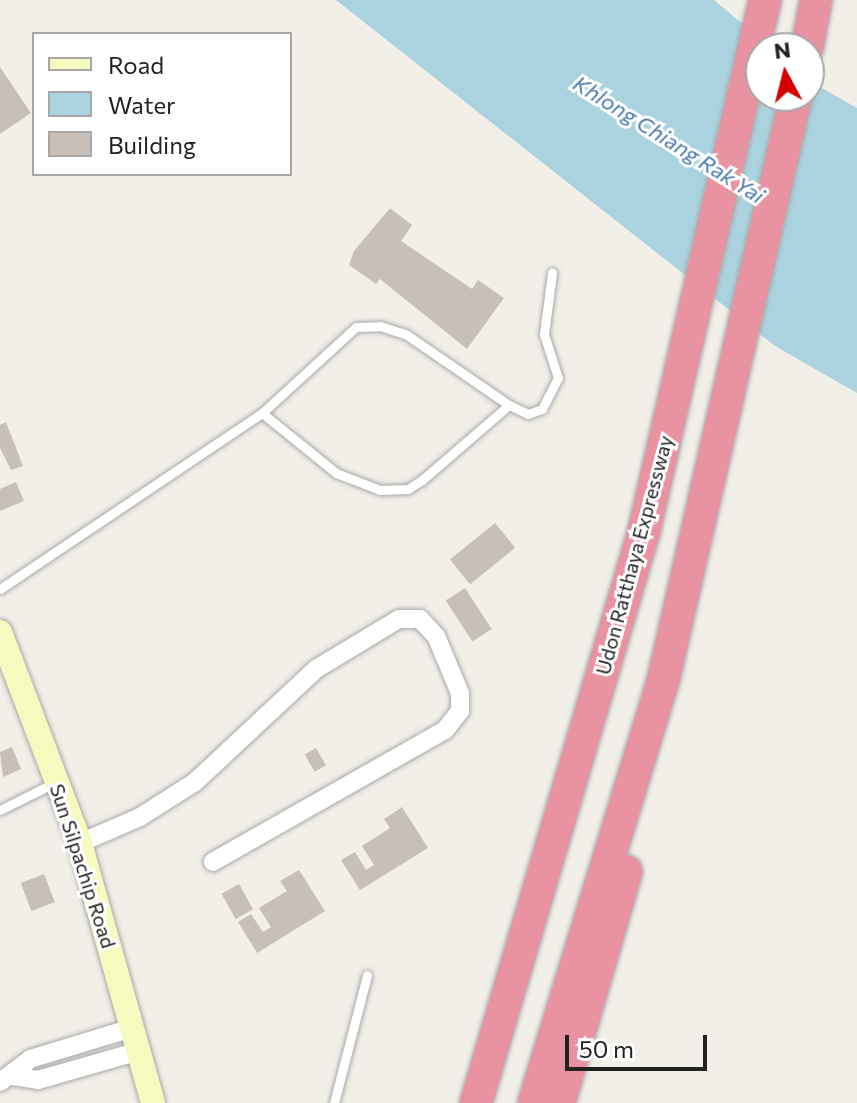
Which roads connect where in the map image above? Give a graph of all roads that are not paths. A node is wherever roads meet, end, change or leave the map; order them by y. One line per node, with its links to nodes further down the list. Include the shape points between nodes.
1 (765, 0): 22 (highway, Udon Ratthaya Expressway, via 644,531)
2 (816, 0): 3 (highway)
3 (810, 32)
4 (792, 112): 10 (highway)
5 (552, 273): 6 (lane, via 544,310 558,378 554,396 528,414)
6 (509, 405): 7 (lane, via 422,480 408,489 380,490 336,473); 7 (lane, via 407,335 380,326 356,327 339,338)
7 (262, 413): 8 (lane)
8 (0, 589)
9 (0, 632): 11 (main road, Sun Silpachip Road)
10 (664, 677): 23 (highway); 24 (highway, via 635,839)
11 (57, 782): 12 (lane); 13 (main road, Sun Silpachip Road)
12 (0, 810)
13 (80, 843): 14 (street, via 140,817 195,782 316,669 399,619 420,619 436,636 460,693 460,711 445,730); 16 (main road, Sun Silpachip Road)
14 (213, 862)
15 (367, 975): 21 (lane)
16 (136, 1040): 17 (street); 18 (street); 20 (main road, Sun Silpachip Road)
17 (73, 1047): 18 (street); 19 (street, via 30,1059)
18 (79, 1068): 19 (street, via 38,1080)
19 (6, 1079)
20 (153, 1103)
21 (334, 1103)
22 (476, 1103)
23 (534, 1103)
24 (559, 1103)

